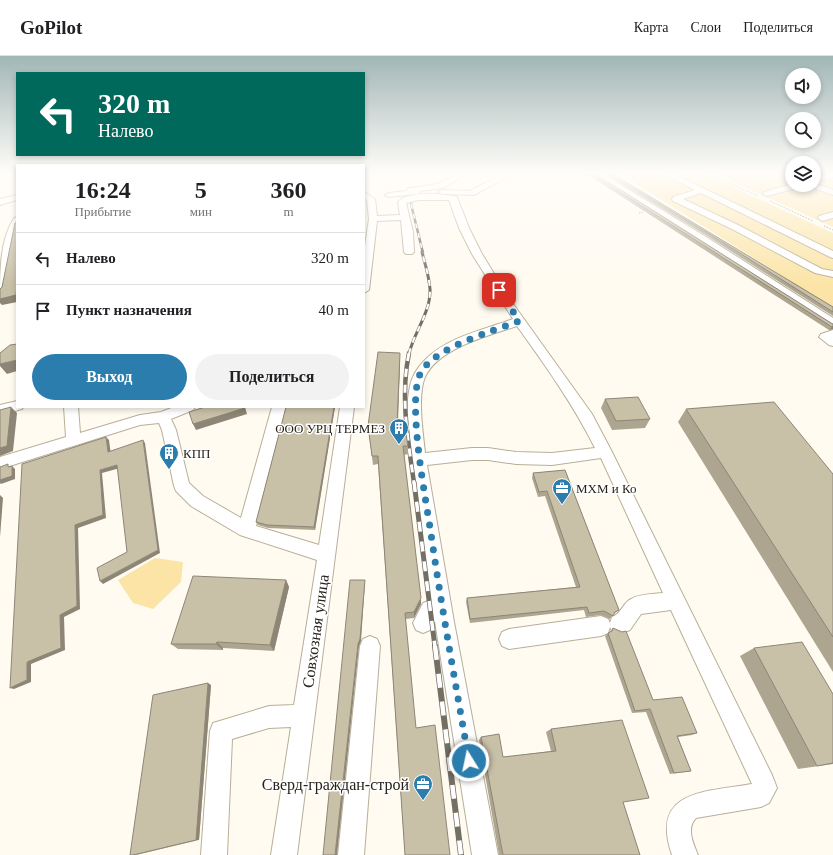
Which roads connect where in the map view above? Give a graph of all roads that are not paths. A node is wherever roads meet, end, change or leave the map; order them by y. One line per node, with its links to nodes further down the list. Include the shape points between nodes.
1 (375, 210): 10 (street)
2 (403, 210): 8 (street)
3 (458, 210): 19 (street, via 470,242)
4 (656, 210): 20 (street)
5 (700, 210): 16 (street, via 819,272)
6 (744, 210): 14 (street)
7 (833, 215): 9 (street)
8 (404, 217): 10 (street); 13 (street)
9 (822, 218)
10 (373, 220): 12 (street)
11 (16, 222): 15 (street)
12 (367, 247): 17 (street)
13 (409, 252)
14 (833, 255)
15 (3, 259): 18 (street)
16 (833, 274)
17 (365, 276)
18 (0, 292)
19 (519, 321): 31 (street, via 570,392); 32 (street, via 455,346 430,362 422,371 417,380 416,395)
20 (833, 323)
21 (833, 334): 22 (street, via 825,336)
22 (833, 342)
23 (16, 406): 28 (street)
24 (71, 408): 30 (street)
25 (186, 408): 29 (street)
26 (279, 408): 34 (street)
27 (347, 408): 35 (street, Совхозная улица)
28 (0, 410)
29 (163, 417): 30 (street, via 140,420); 34 (street, via 169,430 178,474 185,490 197,501)
30 (73, 440): 33 (street)
31 (605, 452): 32 (street, via 552,459 472,454); 36 (street)
32 (420, 460): 37 (street)
33 (0, 463)
34 (246, 530): 35 (street)
35 (326, 555): 41 (street, Совхозная улица)
36 (676, 600): 39 (street, via 636,606 623,624); 46 (street, via 763,777 765,788 761,795 688,808 678,827)
37 (442, 606): 38 (street, via 430,610); 45 (street)
38 (423, 623)
39 (509, 639)
40 (370, 646): 44 (street)
41 (303, 715): 42 (street, via 269,717 221,731); 43 (street, Совхозная улица)
42 (214, 855)
43 (284, 855)
44 (351, 855)
45 (485, 855)
46 (685, 855)

